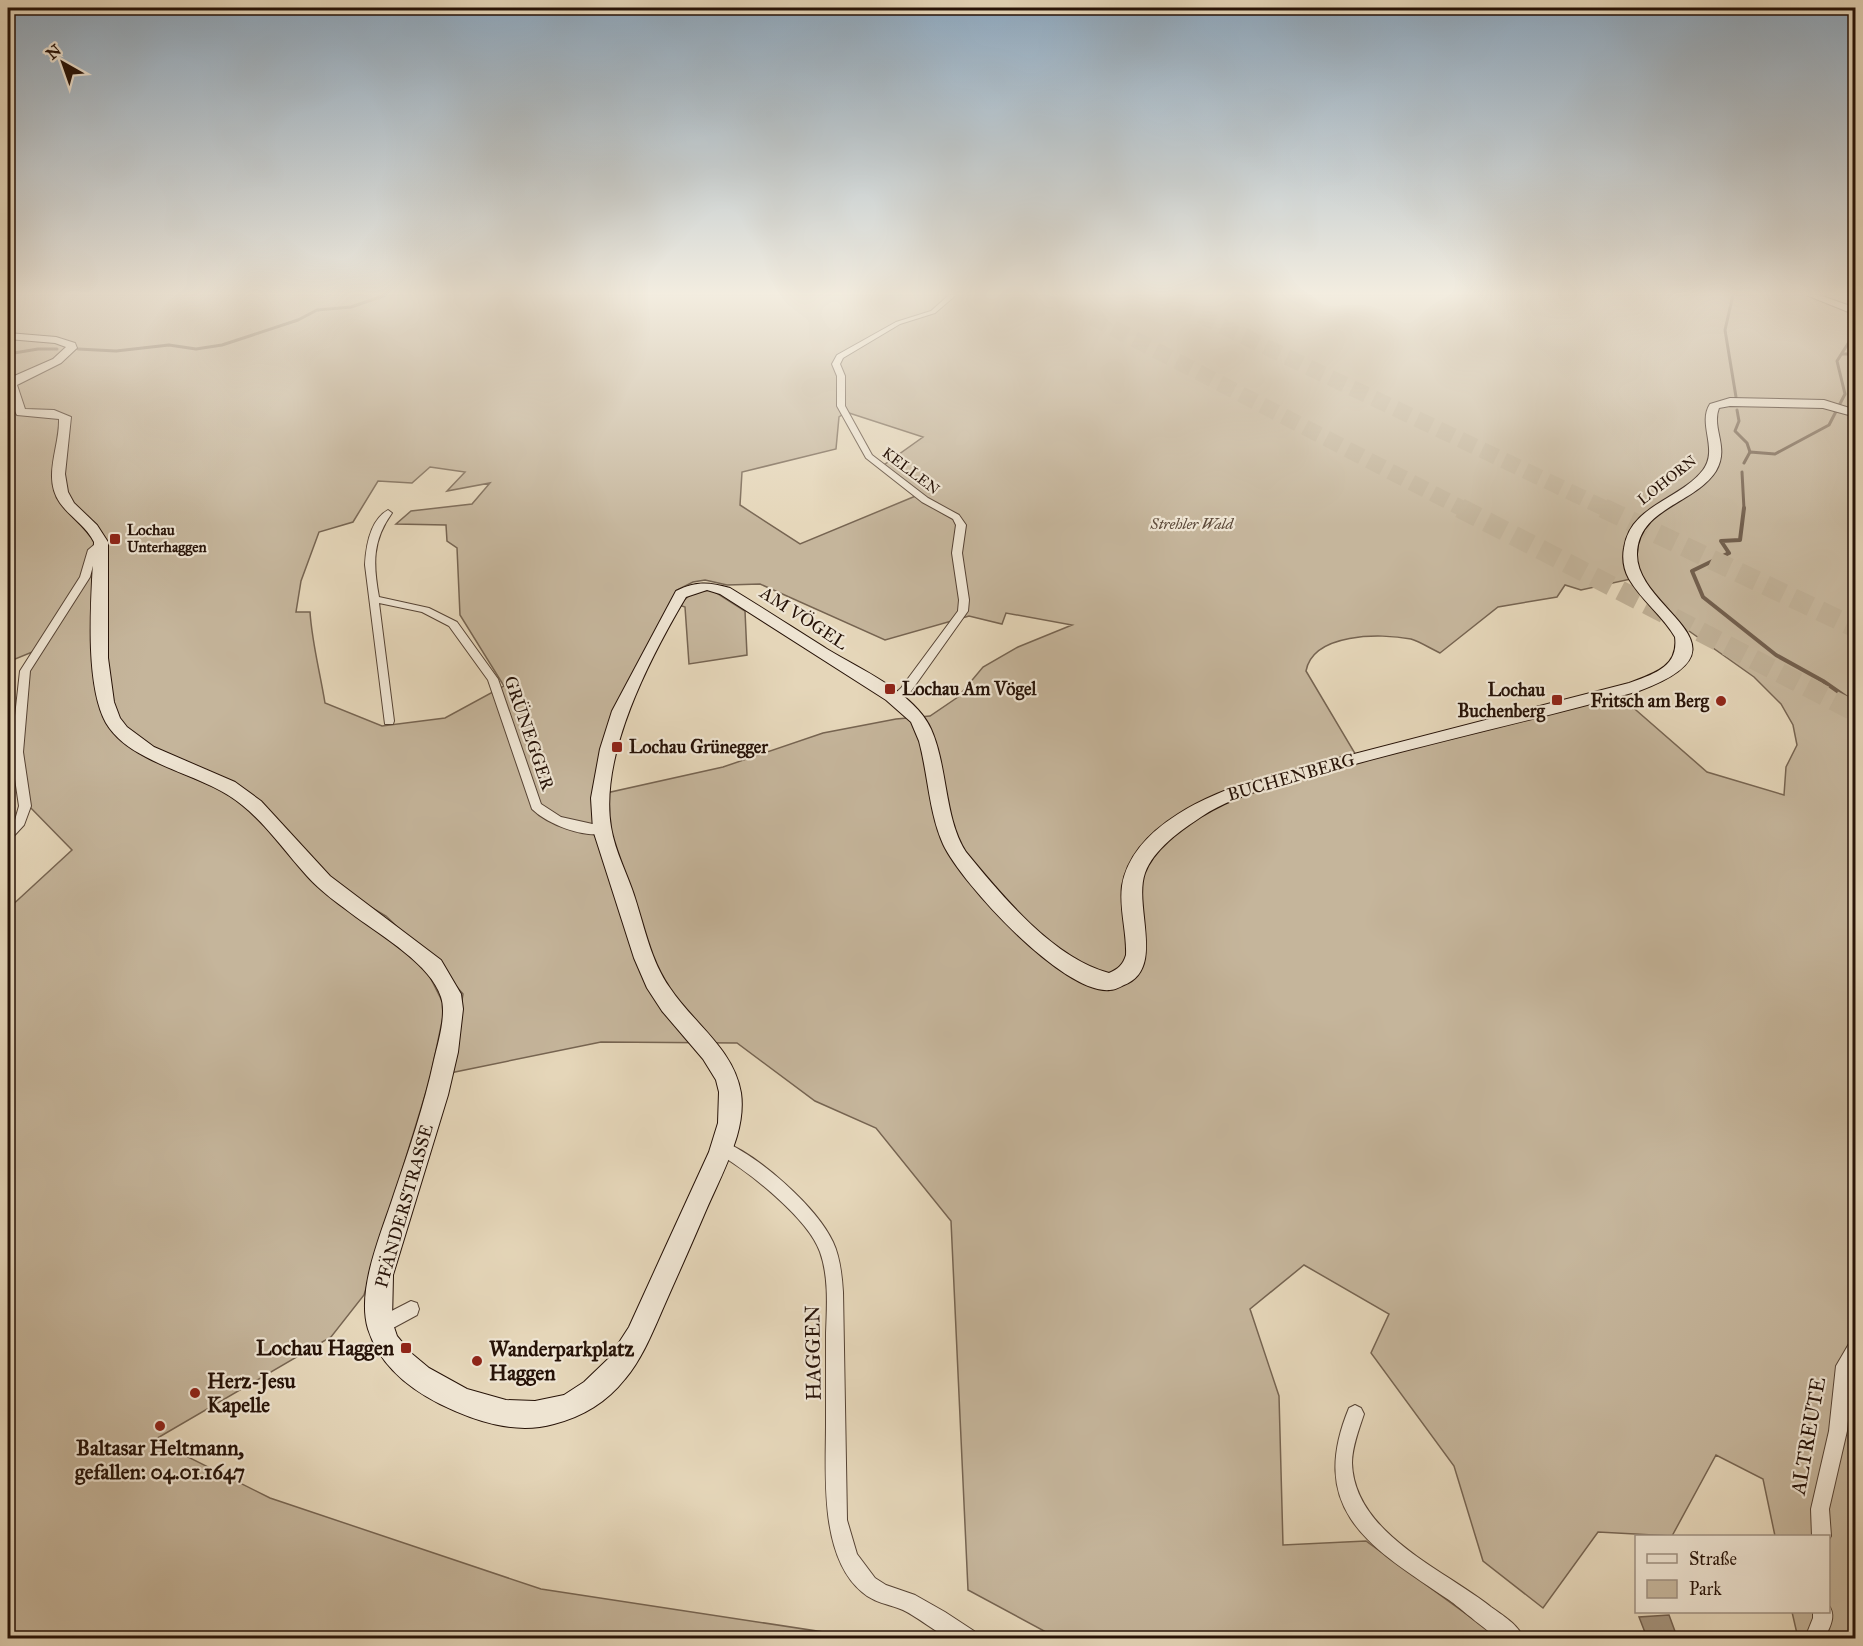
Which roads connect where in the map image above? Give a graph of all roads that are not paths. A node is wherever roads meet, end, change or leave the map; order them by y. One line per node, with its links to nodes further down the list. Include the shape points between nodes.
1 (32, 372): 5 (street, via 11,384 15,400 21,412 65,417 60,491 95,529)
2 (839, 372): 9 (street, KELLEN, via 841,406 864,449 898,481 956,517 961,525 957,553 963,611 905,690)
3 (1856, 414): 6 (street, LOHORN, via 1836,407 1730,402 1714,406 1710,417 1718,443 1710,470 1635,528 1629,545)
4 (388, 513): 8 (street, via 373,534 369,572)
5 (101, 542): 13 (street, via 93,550 86,577 26,671 17,752 25,806 20,822); 16 (street, PFÄNDERSTRASSE, via 101,669 107,705 122,733 182,767 230,787 258,807 320,878 434,966 451,994 452,1020 437,1095 381,1275)
6 (1635, 578): 11 (street, BUCHENBERG, via 1683,637 1682,656 1671,669 1633,687 1357,757 1212,801 1165,834 1142,858 1130,892 1137,958 1131,970 1114,981 1101,981 1073,968 1023,928 956,850)
7 (688, 590): 9 (street, AM VÖGEL, via 707,586 725,591); 12 (street, PFÄNDERSTRASSE, via 678,598 620,711 608,749 600,798)
8 (374, 599): 10 (street); 12 (street, GRÜNEGGER, via 431,611 453,624 493,679 536,806 560,821)
9 (894, 699): 11 (street, AM VÖGEL, via 922,724)
10 (389, 720)
11 (939, 792)
12 (602, 830): 14 (street, PFÄNDERSTRASSE, via 648,969 661,994 724,1074 731,1106)
13 (8, 835)
14 (722, 1148): 16 (street, PFÄNDERSTRASSE, via 632,1347 602,1385 577,1402 556,1411 525,1415 473,1404 426,1382 407,1367); 21 (street, HAGGEN, via 747,1163 811,1222 827,1249 834,1293 838,1520 853,1566 879,1592 905,1600)
15 (411, 1310): 16 (street)
16 (380, 1326)
17 (1856, 1348): 19 (street, ALTREUTE, via 1845,1366 1838,1431 1820,1509)
18 (1355, 1414): 22 (street, via 1344,1469 1350,1496 1362,1518 1391,1550)
19 (1821, 1535)
20 (1823, 1615): 23 (street)
21 (967, 1638)
22 (1513, 1638)
23 (1815, 1638)

